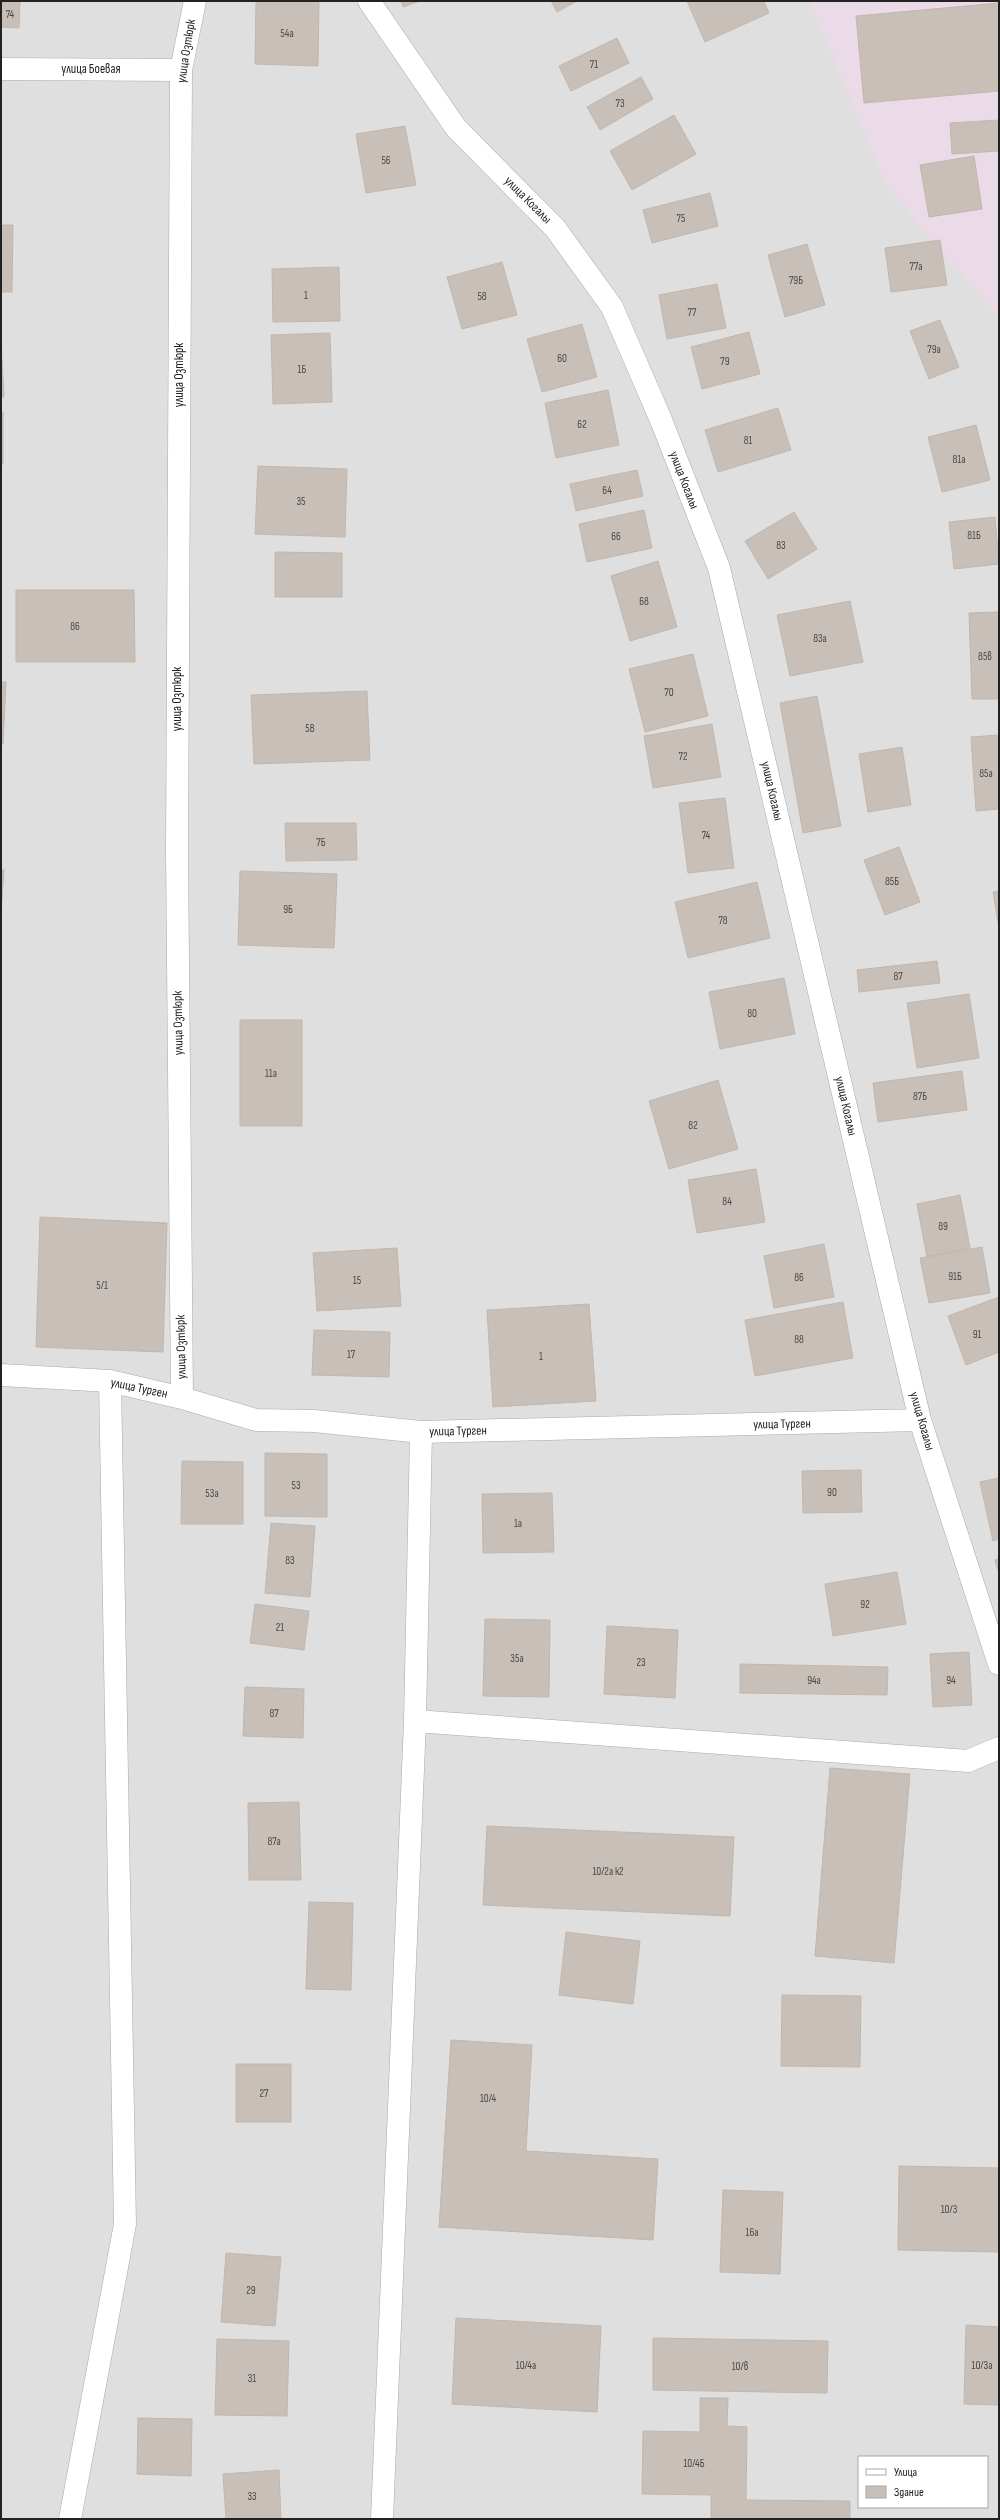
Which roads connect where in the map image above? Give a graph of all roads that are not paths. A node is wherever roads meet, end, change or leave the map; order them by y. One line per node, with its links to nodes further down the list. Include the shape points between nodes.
1 (195, 1): 4 (street, улица Озтюрк)
2 (369, 1): 8 (street, улица Когалы, via 456,128 555,228 612,307 662,420 719,568)
3 (1, 69): 4 (street, улица Боевая)
4 (181, 70): 7 (street, улица Озтюрк, via 177,859)
5 (1, 1375): 6 (street, улица Турген)
6 (110, 1381): 7 (street, улица Турген); 13 (street, via 125,2224)
7 (182, 1398): 9 (street, улица Турген, via 256,1420 314,1421)
8 (920, 1420): 9 (street, улица Турген); 10 (street, улица Когалы)
9 (421, 1432): 11 (street)
10 (999, 1664)
11 (415, 1721): 12 (street, via 968,1761); 14 (street)
12 (999, 1748)
13 (70, 2519)
14 (382, 2519)

